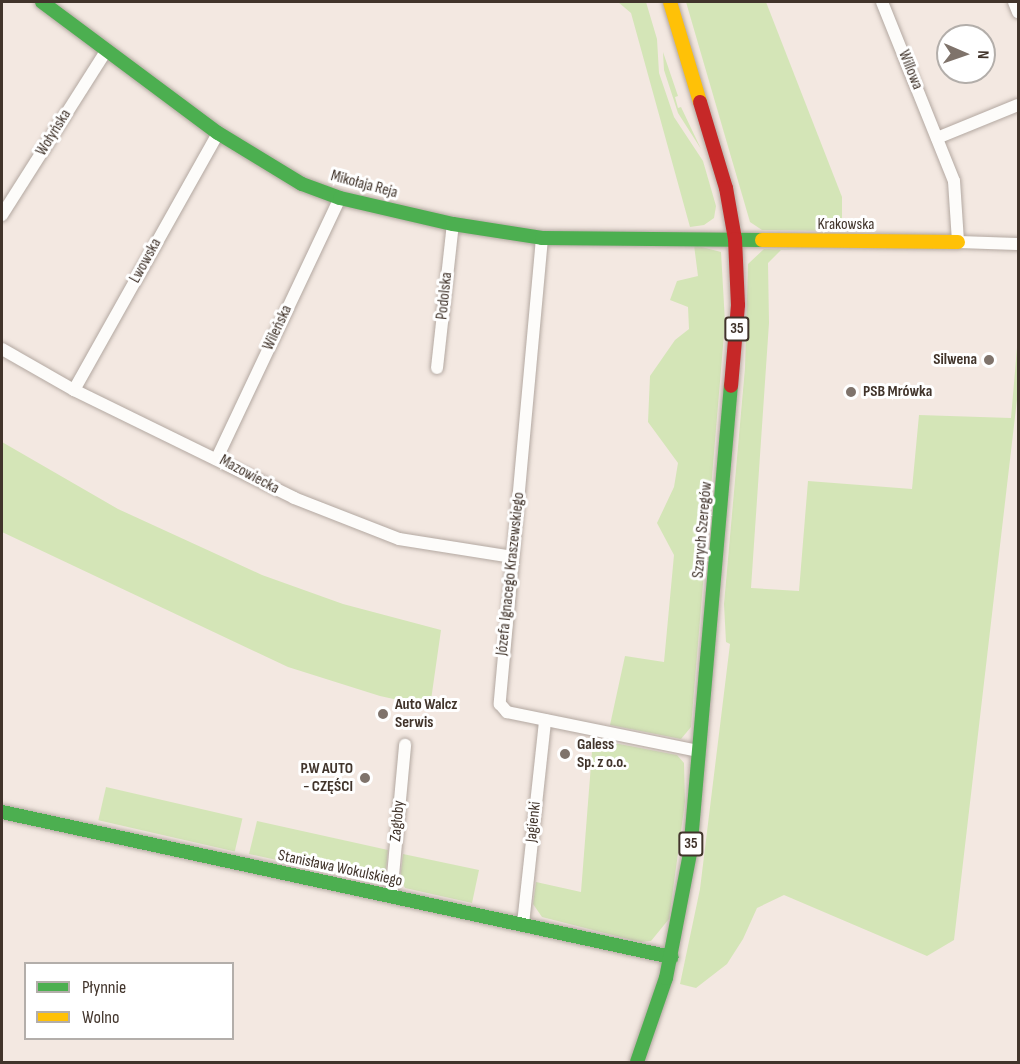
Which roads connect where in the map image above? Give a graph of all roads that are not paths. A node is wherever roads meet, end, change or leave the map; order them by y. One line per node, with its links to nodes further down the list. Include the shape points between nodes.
1 (42, 2): 6 (street, Mikołaja Reja)
2 (670, 2): 14 (street, Szarych Szeregów / 35, via 723,179)
3 (882, 2): 9 (street, Willowa)
4 (1014, 2): 5 (street)
5 (1018, 12)
6 (106, 51): 8 (street, Mikołaja Reja); 11 (street, Wołyńska)
7 (1018, 105): 9 (street)
8 (218, 132): 10 (street, Mikołaja Reja, via 302,184); 19 (street, Lwowska)
9 (937, 138): 15 (street, Willowa, via 954,181)
10 (340, 198): 12 (street, Mikołaja Reja); 20 (street, Wileńska)
11 (2, 215)
12 (453, 224): 13 (street, Mikołaja Reja); 18 (street, Podolska)
13 (542, 238): 14 (street, Mikołaja Reja); 21 (street, Józefa Ignacego Kraszewskiego)
14 (735, 239): 15 (street, Krakowska); 24 (street, Szarych Szeregów / 35, via 736,360)
15 (958, 242): 16 (street, Krakowska)
16 (1018, 244)
17 (2, 349): 19 (street, Mazowiecka)
18 (437, 368)
19 (74, 390): 20 (street, Mazowiecka)
20 (217, 458): 21 (street, Mazowiecka, via 294,498 399,539)
21 (513, 557): 22 (street, Józefa Ignacego Kraszewskiego, via 500,704 507,712)
22 (545, 720): 24 (street, Józefa Ignacego Kraszewskiego); 27 (street, Jagienki)
23 (405, 745): 26 (street, Zagłoby)
24 (699, 751): 28 (street, Szarych Szeregów / 35, via 690,853)
25 (2, 812): 26 (street, Stanisława Wokulskiego)
26 (391, 897): 27 (street, Stanisława Wokulskiego)
27 (523, 924): 28 (street, Stanisława Wokulskiego)
28 (671, 957): 29 (street, Szarych Szeregów / 35)
29 (637, 1062)

